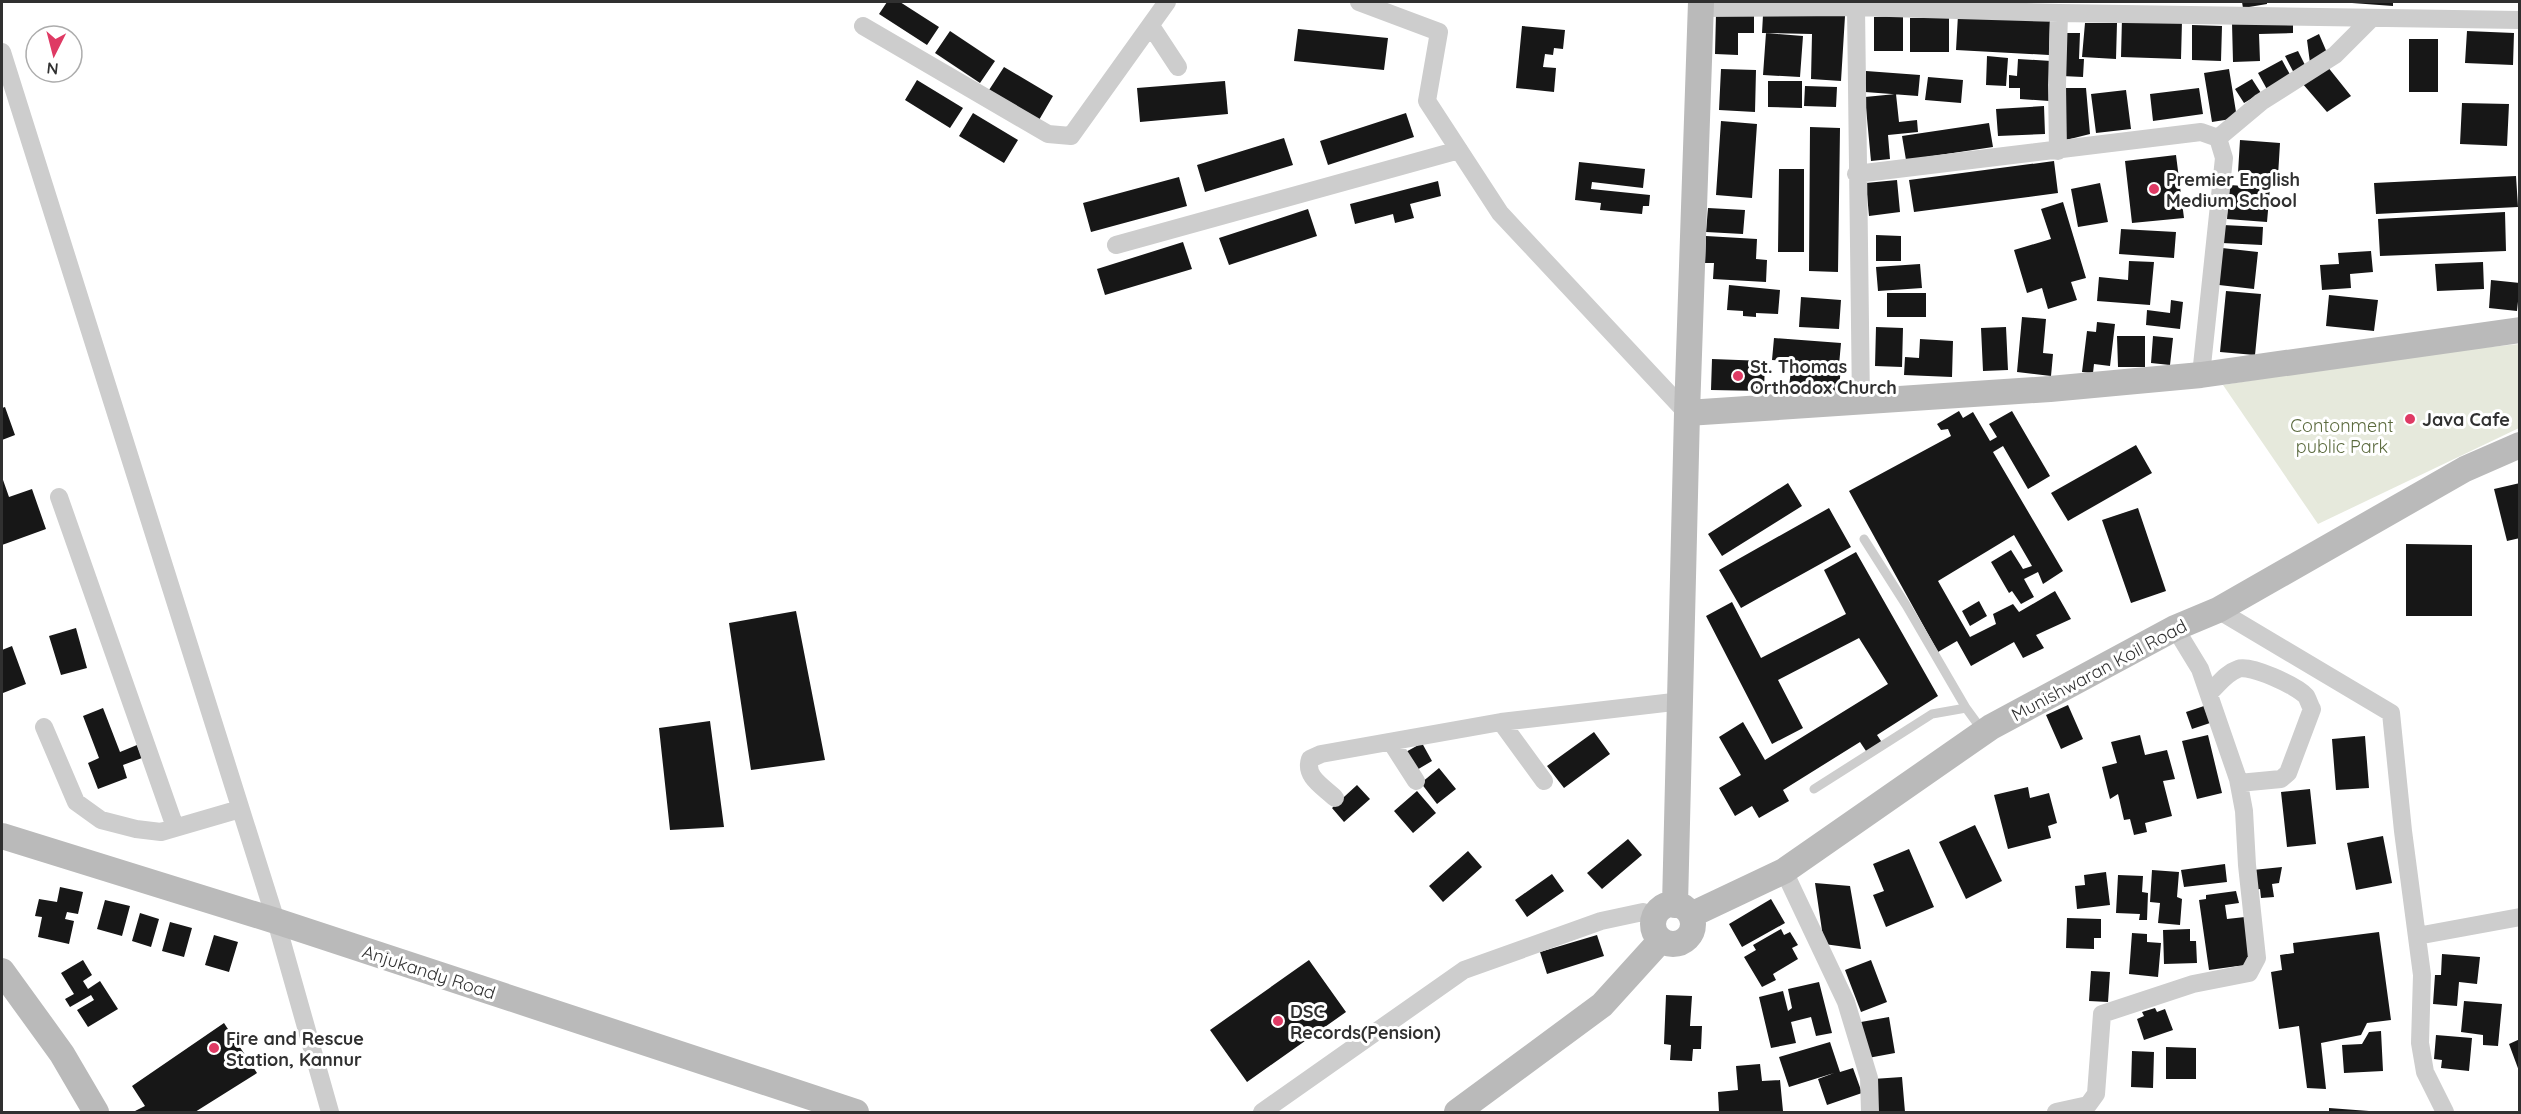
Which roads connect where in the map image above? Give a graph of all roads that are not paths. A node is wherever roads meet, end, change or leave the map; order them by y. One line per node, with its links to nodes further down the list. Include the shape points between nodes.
1 (1167, 2): 12 (street)
2 (1359, 2): 16 (street, via 1439,32 1427,100)
3 (1701, 5): 5 (street); 23 (street)
4 (2014, 6): 5 (street); 8 (street)
5 (1856, 7): 18 (street)
6 (2236, 8): 8 (street); 9 (street)
7 (2404, 10): 9 (street); 10 (street)
8 (2059, 13): 17 (street)
9 (2372, 18): 15 (street, via 2335,55 2261,102)
10 (2520, 20)
11 (863, 26): 12 (street, via 1048,134 1071,136)
12 (1151, 26): 14 (street)
13 (2, 52): 41 (street)
14 (1178, 67)
15 (2218, 138): 17 (street, via 2201,132); 21 (street, via 2224,158)
16 (1459, 150): 19 (street); 23 (street, via 1500,213)
17 (2058, 151): 18 (street)
18 (1856, 174): 22 (street)
19 (1116, 245)
20 (2520, 330): 21 (street)
21 (2201, 375): 22 (street)
22 (1861, 403): 23 (street)
23 (1687, 413): 30 (street)
24 (2520, 445): 27 (street, Munishwaran Koil Road, via 2465,469)
25 (59, 497): 42 (street)
26 (1864, 539): 31 (lane)
27 (2218, 610): 28 (street, Munishwaran Koil Road); 48 (street, via 2391,713)
28 (2175, 628): 29 (street, via 2200,669); 34 (street, Munishwaran Koil Road)
29 (2209, 693): 38 (street); 38 (street, via 2238,668 2247,668 2287,684 2306,696 2312,709 2288,773 2282,779)
30 (1682, 701): 32 (street); 46 (street)
31 (1966, 708): 34 (lane); 39 (lane, via 1932,714)
32 (1501, 722): 35 (street); 37 (street)
33 (44, 726): 42 (street, via 76,802 101,820 136,829 161,832)
34 (1983, 732): 44 (street, Munishwaran Koil Road)
35 (1391, 742): 36 (street); 40 (street, via 1310,759 1310,776)
36 (1416, 781)
37 (1544, 781)
38 (2239, 783): 56 (street, via 2257,958 2249,973 2193,984 2102,1014 2096,1094 2088,1105)
39 (1814, 789)
40 (1335, 798)
41 (240, 809): 42 (street); 47 (street)
42 (175, 827)
43 (2, 836): 47 (street, Anjukandy Road)
44 (1784, 871): 46 (street, Munishwaran Koil Road); 55 (street, via 1846,1002 1869,1078)
45 (2520, 917): 48 (street)
46 (1670, 919): 53 (street, via 1643,912 1601,921 1464,970); 54 (street, Munishwaran Koil Road, via 1602,1005)
47 (276, 921): 51 (street); 52 (street, Anjukandy Road)
48 (2417, 936): 57 (street, via 2425,1072)
49 (2, 971): 50 (street, via 63,1054)
50 (96, 1113)
51 (330, 1113)
52 (856, 1113)
53 (1262, 1113)
54 (1457, 1113)
55 (1870, 1113)
56 (2056, 1113)
57 (2445, 1113)

